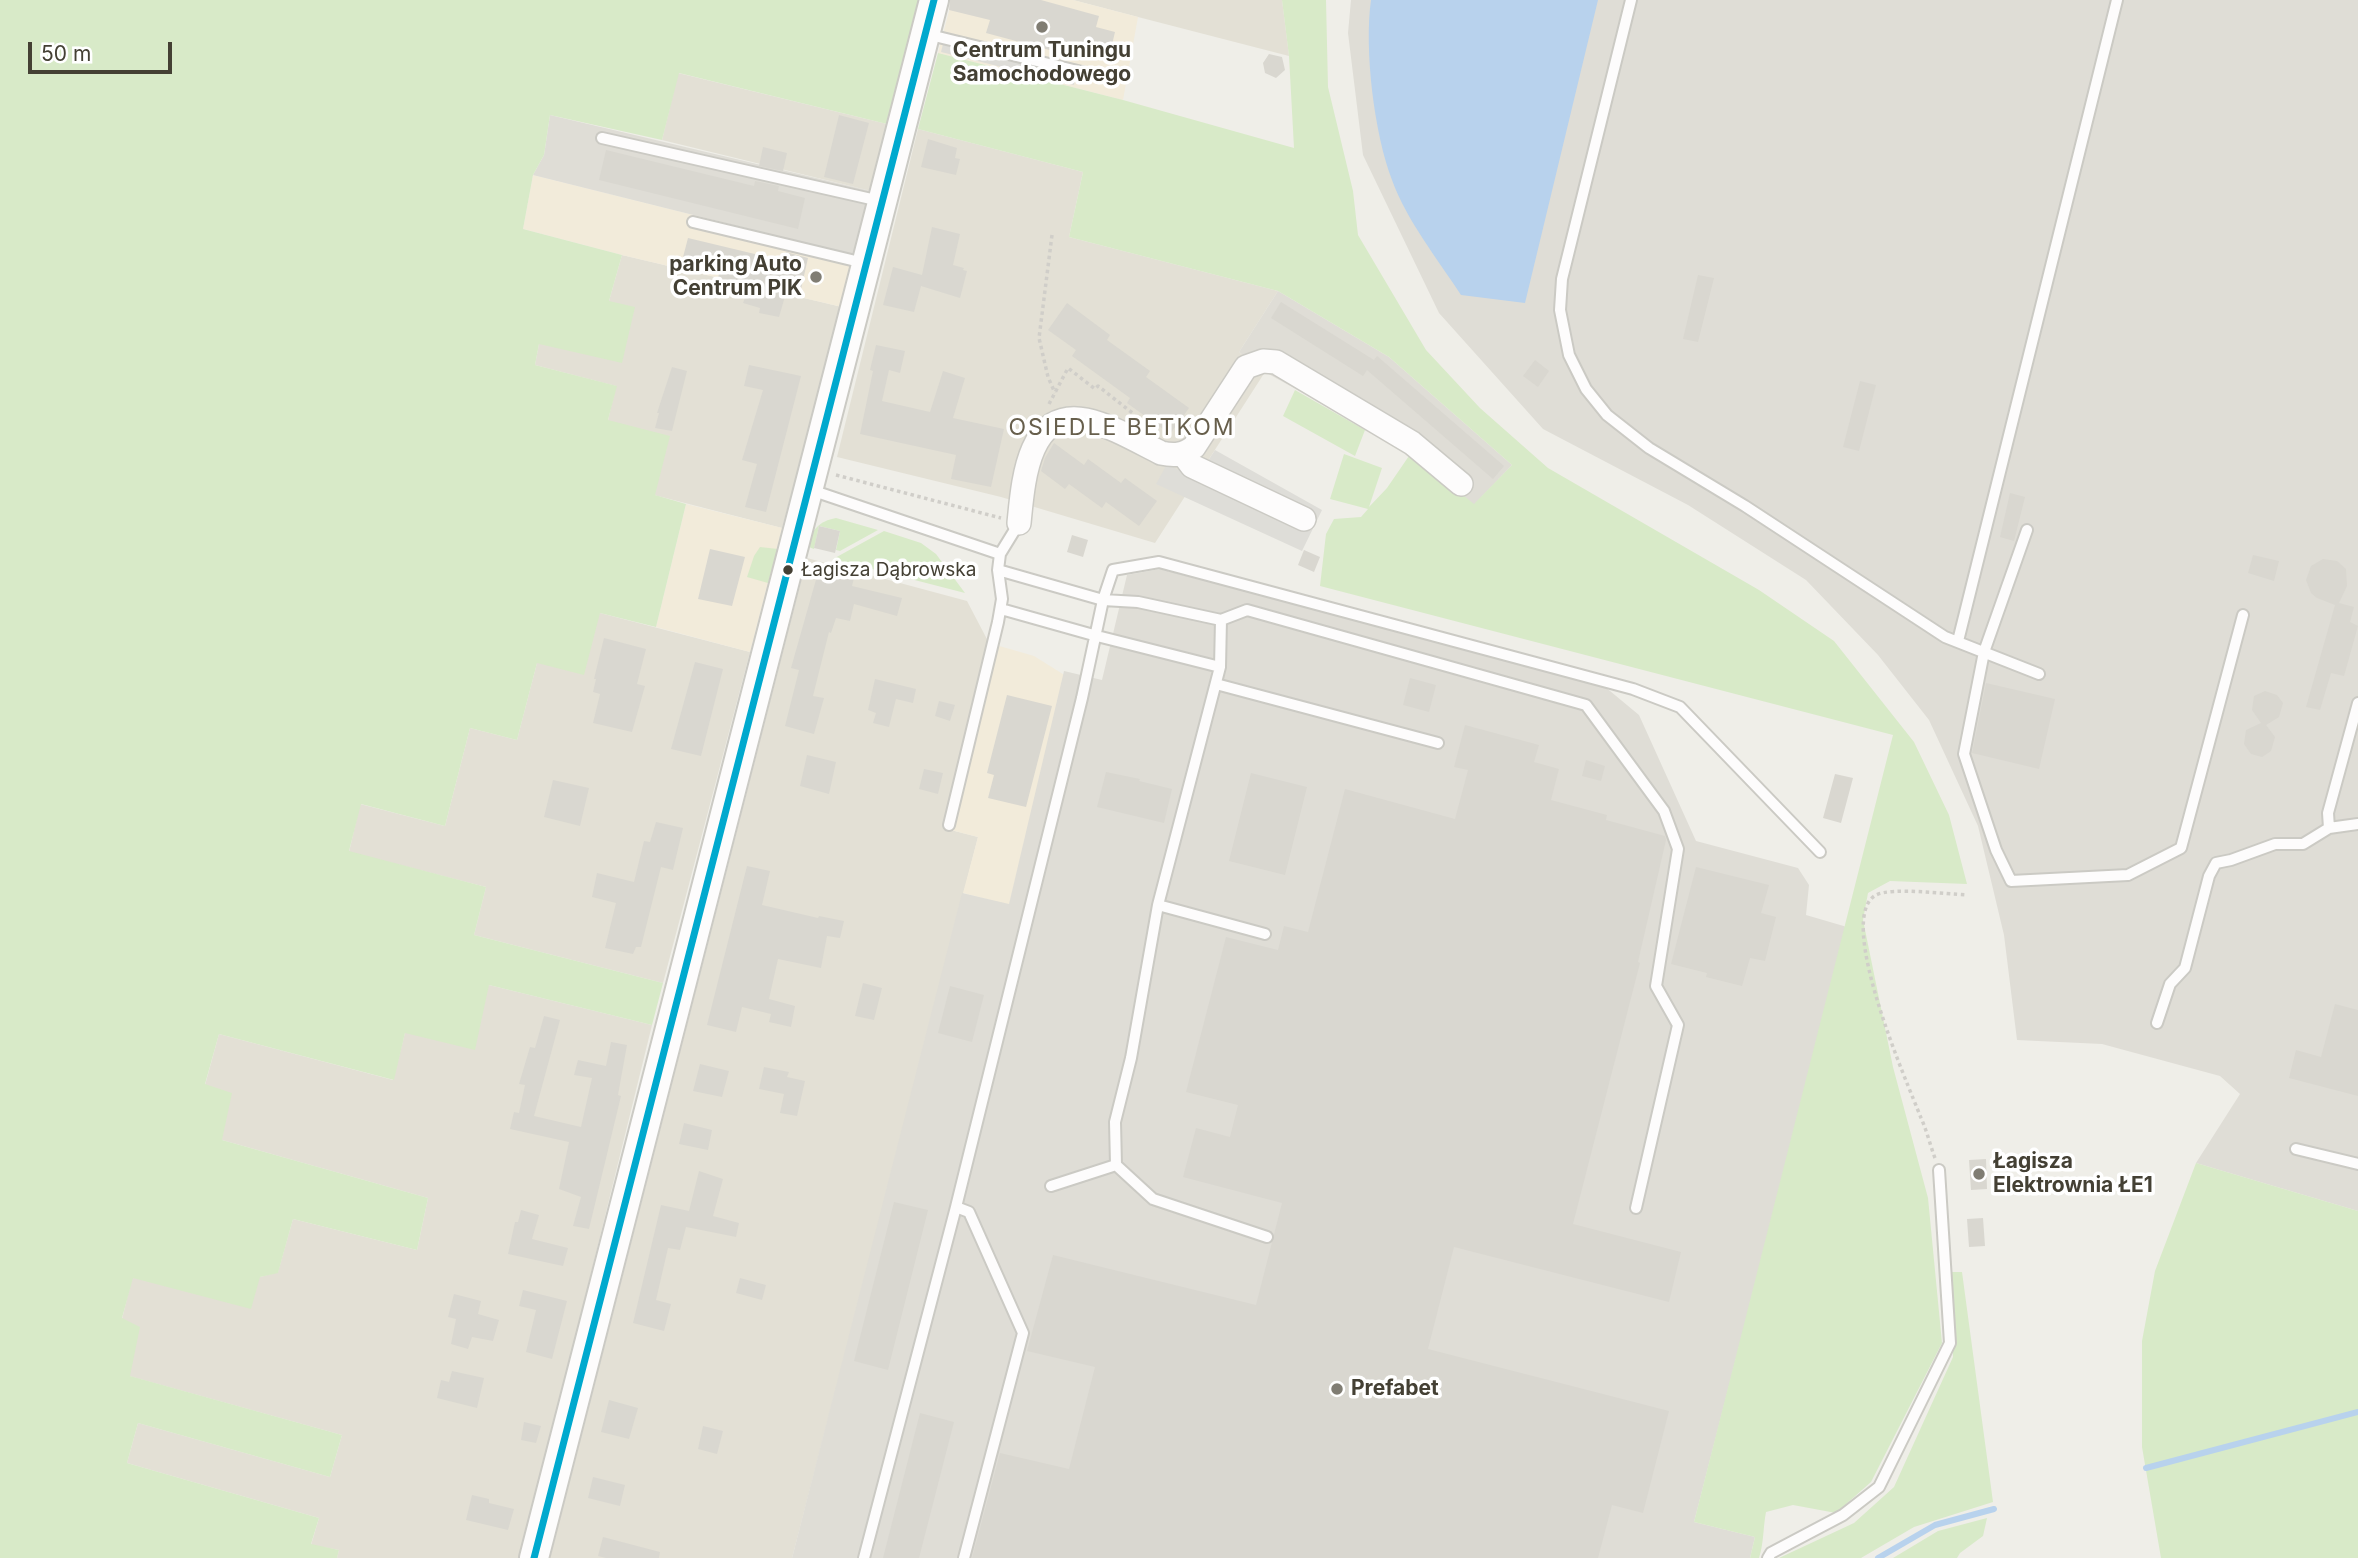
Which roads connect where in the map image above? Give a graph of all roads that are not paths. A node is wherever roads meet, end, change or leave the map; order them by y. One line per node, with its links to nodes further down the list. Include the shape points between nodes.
1 (934, 0): 4 (street)
2 (1631, 0): 23 (lane, via 1562,279 1560,310 1569,355 1586,389 1607,415 1648,448)
3 (2117, 0): 23 (lane)
4 (926, 34): 5 (lane); 7 (street)
5 (1086, 73)
6 (602, 138): 7 (lane)
7 (883, 201): 9 (street)
8 (693, 222): 9 (lane)
9 (866, 264): 12 (street)
10 (1183, 454): 11 (street, via 1194,447 1246,367 1276,362 1412,443); 13 (street, via 1192,466); 14 (street, via 1161,453 1085,419 1064,420 1041,435 1030,454)
11 (1461, 484)
12 (808, 489): 16 (lane); 45 (street)
13 (1304, 519)
14 (1019, 523): 16 (lane)
15 (2027, 530): 24 (lane)
16 (1000, 554): 17 (lane)
17 (998, 570): 18 (lane); 19 (lane)
18 (1103, 600): 21 (lane, via 1138,601); 22 (lane); 33 (lane, via 1113,570 1159,562 1633,689 1680,707)
19 (1001, 609): 22 (lane); 31 (lane)
20 (2243, 615): 24 (lane, via 2181,848 2128,875 2011,881 1964,754)
21 (1221, 620): 25 (lane); 43 (lane, via 1247,610 1586,705 1664,811 1678,849 1656,986 1678,1025)
22 (1097, 636): 25 (lane); 42 (lane)
23 (1958, 641): 24 (lane)
24 (1984, 652): 26 (lane)
25 (1220, 667): 27 (lane)
26 (2039, 674)
27 (1216, 684): 29 (lane); 34 (lane)
28 (2358, 703): 32 (lane, via 2328,813)
29 (1438, 743)
30 (2358, 824): 32 (lane)
31 (949, 825)
32 (2329, 828): 36 (lane, via 2304,844 2275,844 2216,863 2185,968 2171,984)
33 (1820, 852)
34 (1158, 905): 35 (lane); 39 (lane, via 1115,1122)
35 (1265, 934)
36 (2157, 1023)
37 (2296, 1149): 38 (lane)
38 (2358, 1164)
39 (1116, 1165): 41 (lane); 44 (lane, via 1153,1199)
40 (1939, 1170): 48 (lane, via 1950,1343 1879,1487 1843,1515 1771,1552)
41 (1051, 1186)
42 (956, 1207): 46 (lane); 47 (lane, via 969,1212 1023,1333)
43 (1636, 1208)
44 (1268, 1237)
45 (534, 1558)
46 (864, 1558)
47 (964, 1558)
48 (1768, 1558)

